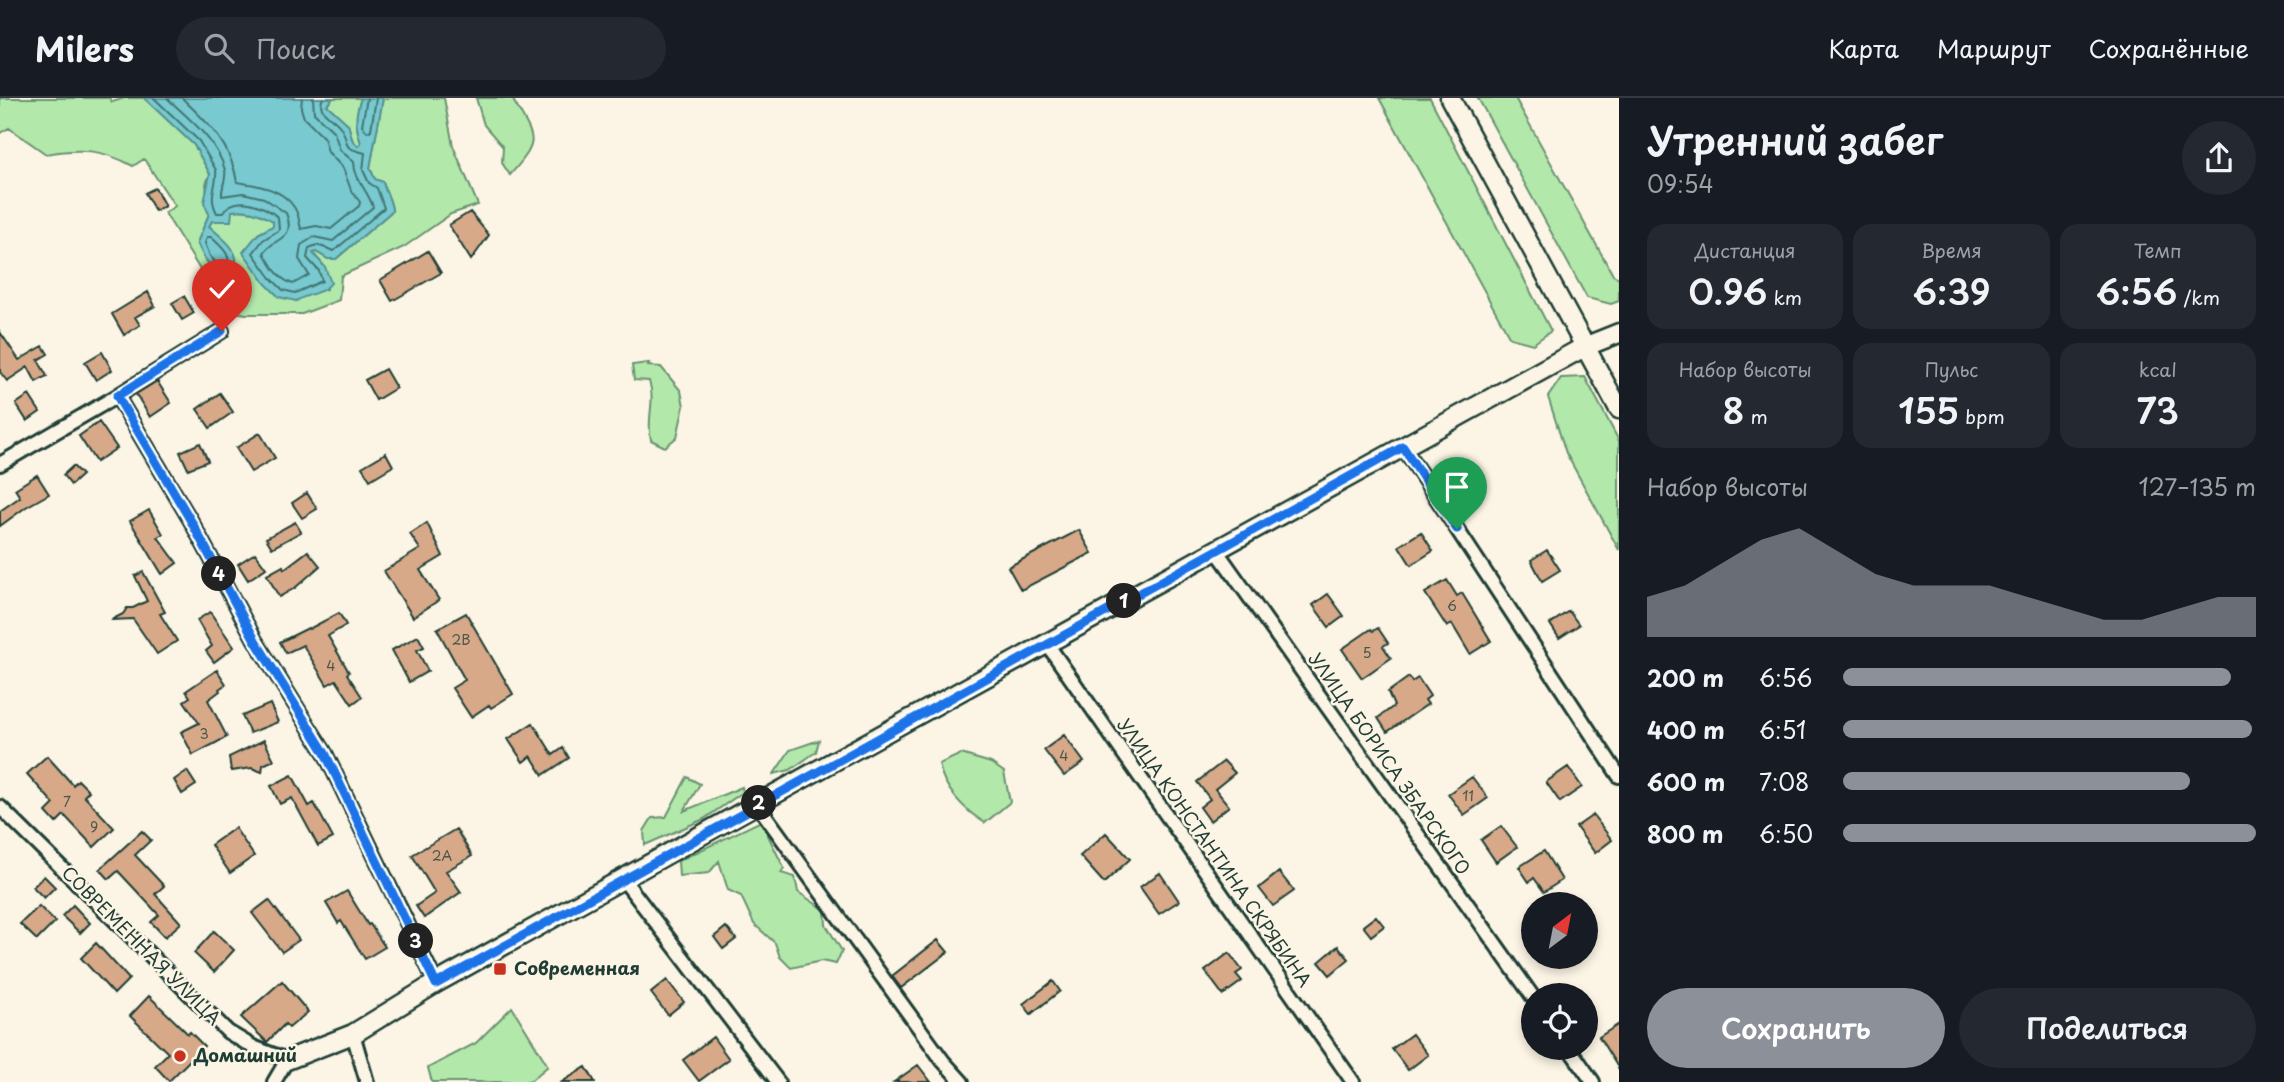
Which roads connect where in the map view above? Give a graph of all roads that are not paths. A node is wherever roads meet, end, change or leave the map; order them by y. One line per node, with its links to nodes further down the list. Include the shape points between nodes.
1 (1450, 98): 4 (street)
2 (222, 331): 5 (street)
3 (1619, 333): 4 (street)
4 (1584, 347): 6 (street); 7 (street)
5 (117, 396): 8 (street); 16 (street, via 255,640 325,753)
6 (1619, 409)
7 (1403, 447): 9 (street); 11 (street)
8 (0, 464)
9 (1216, 550): 10 (street); 15 (street, УЛИЦА БОРИСА ЗБАРСКОГО)
10 (1047, 643): 12 (street); 24 (street, УЛИЦА КОНСТАНТИНА СКРЯБИНА)
11 (1619, 776)
12 (757, 804): 14 (street); 23 (street)
13 (0, 807): 18 (street, СОВРЕМЕННАЯ УЛИЦА, via 228,1032)
14 (623, 879): 16 (street); 22 (street)
15 (1523, 983)
16 (436, 984): 17 (street)
17 (353, 1034): 18 (street); 21 (street)
18 (287, 1060): 20 (street)
19 (1577, 1060): 25 (street)
20 (274, 1082)
21 (367, 1082)
22 (778, 1082)
23 (962, 1082)
24 (1353, 1082)
25 (1593, 1082)

